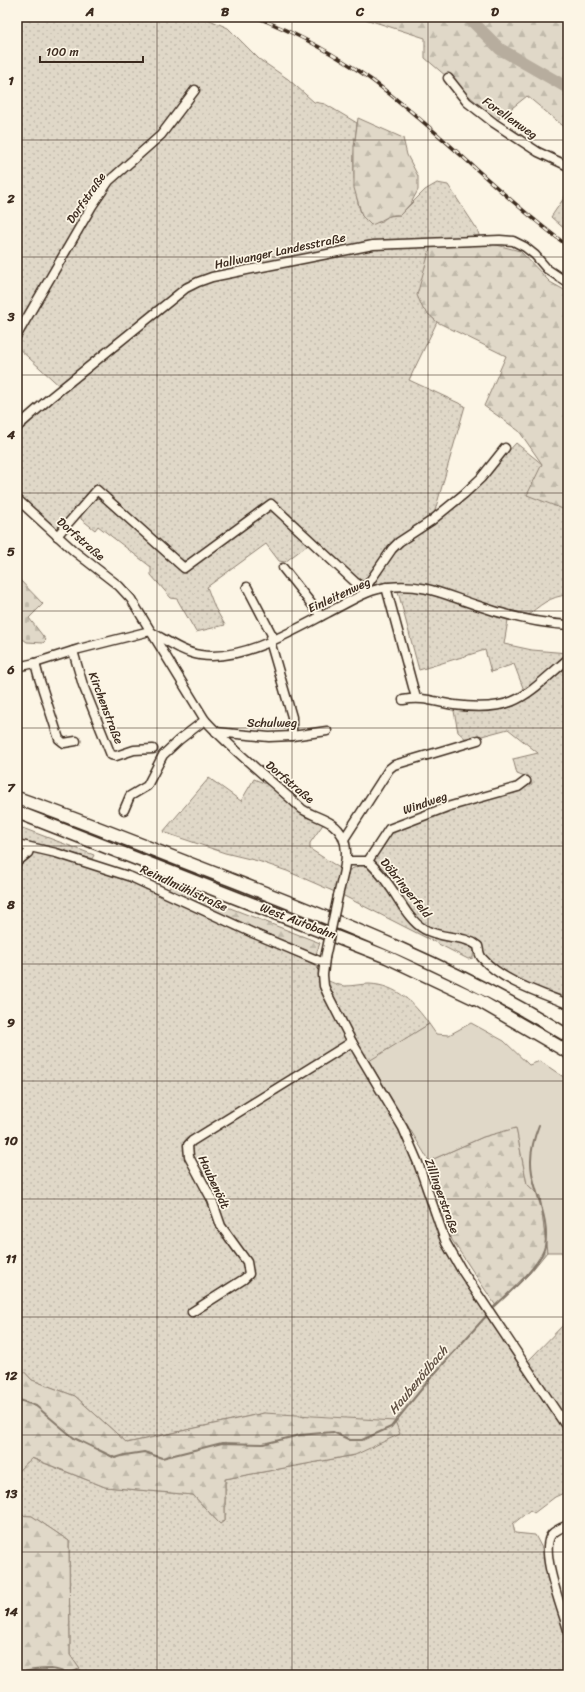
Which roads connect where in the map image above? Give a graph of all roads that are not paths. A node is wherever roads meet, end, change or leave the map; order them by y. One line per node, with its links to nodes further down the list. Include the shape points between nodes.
1 (448, 78): 3 (street, Forellenweg, via 467,102 494,123 538,152)
2 (195, 90): 5 (street, Dorfstraße, via 161,135 109,181)
3 (568, 166)
4 (568, 283): 6 (street, Hallwanger Landesstraße, via 547,269 525,247 513,241 500,240 373,244 212,277 186,288)
5 (17, 335)
6 (17, 427)
7 (505, 448): 13 (street, via 481,478 464,494 392,549 368,584)
8 (17, 499): 9 (street, Dorfstraße)
9 (57, 536): 13 (street, via 97,490 184,568 271,504 362,587); 16 (street, Dorfstraße, via 119,586 131,599)
10 (284, 568): 14 (street)
11 (386, 587): 13 (street, Einleitenweg); 15 (street, Einleitenweg, via 429,588 532,622); 22 (street)
12 (247, 588): 17 (street, via 272,635)
13 (365, 593): 14 (street, Einleitenweg)
14 (321, 616): 17 (street, Einleitenweg)
15 (568, 625)
16 (150, 631): 17 (street, Einleitenweg, via 185,651 199,655 218,656 243,651); 18 (street); 24 (street, Dorfstraße)
17 (270, 641): 27 (street, via 292,717)
18 (73, 651): 20 (street); 30 (street, Kirchenstraße, via 111,755)
19 (568, 659): 22 (street, via 530,692 503,704 480,708)
20 (35, 663): 21 (street); 29 (street, via 59,739 64,743)
21 (17, 666)
22 (416, 698): 23 (street)
23 (403, 700)
24 (205, 720): 26 (street, Dorfstraße); 33 (street, via 162,755 147,786 130,796)
25 (327, 731): 27 (street, Schulweg)
26 (216, 732): 27 (street, Schulweg, via 269,737); 35 (street, Dorfstraße, via 234,751 302,809 333,825)
27 (292, 736)
28 (478, 740): 35 (street, via 389,769)
29 (76, 741)
30 (153, 749)
31 (526, 782): 39 (street, Windweg, via 389,829)
32 (17, 798): 43 (highway, West Autobahn, via 389,943 473,983)
33 (124, 810)
34 (17, 812): 45 (highway, West Autobahn, via 387,957 466,994)
35 (344, 839): 38 (street)
36 (17, 844): 37 (street, Reindlmühlstraße)
37 (30, 848): 40 (street); 41 (street, Reindlmühlstraße, via 56,852 130,877 255,934)
38 (346, 861): 39 (street); 41 (street, bridge)
39 (368, 861): 42 (street, Döbringerfeld, via 423,929 441,936 470,940 478,946 480,957 505,977)
40 (17, 862)
41 (325, 961): 44 (street, Zillingerstraße, via 324,986)
42 (568, 1004)
43 (568, 1036)
44 (352, 1042): 46 (street, Haubenödt, via 188,1145 189,1157 212,1200 220,1226 247,1262 249,1269 249,1274 244,1279); 47 (street, Zillingerstraße, via 403,1128 446,1242 461,1269)
45 (568, 1052)
46 (192, 1312)
47 (568, 1429)
48 (568, 1526): 49 (street, via 552,1534 547,1551)
49 (567, 1625)

